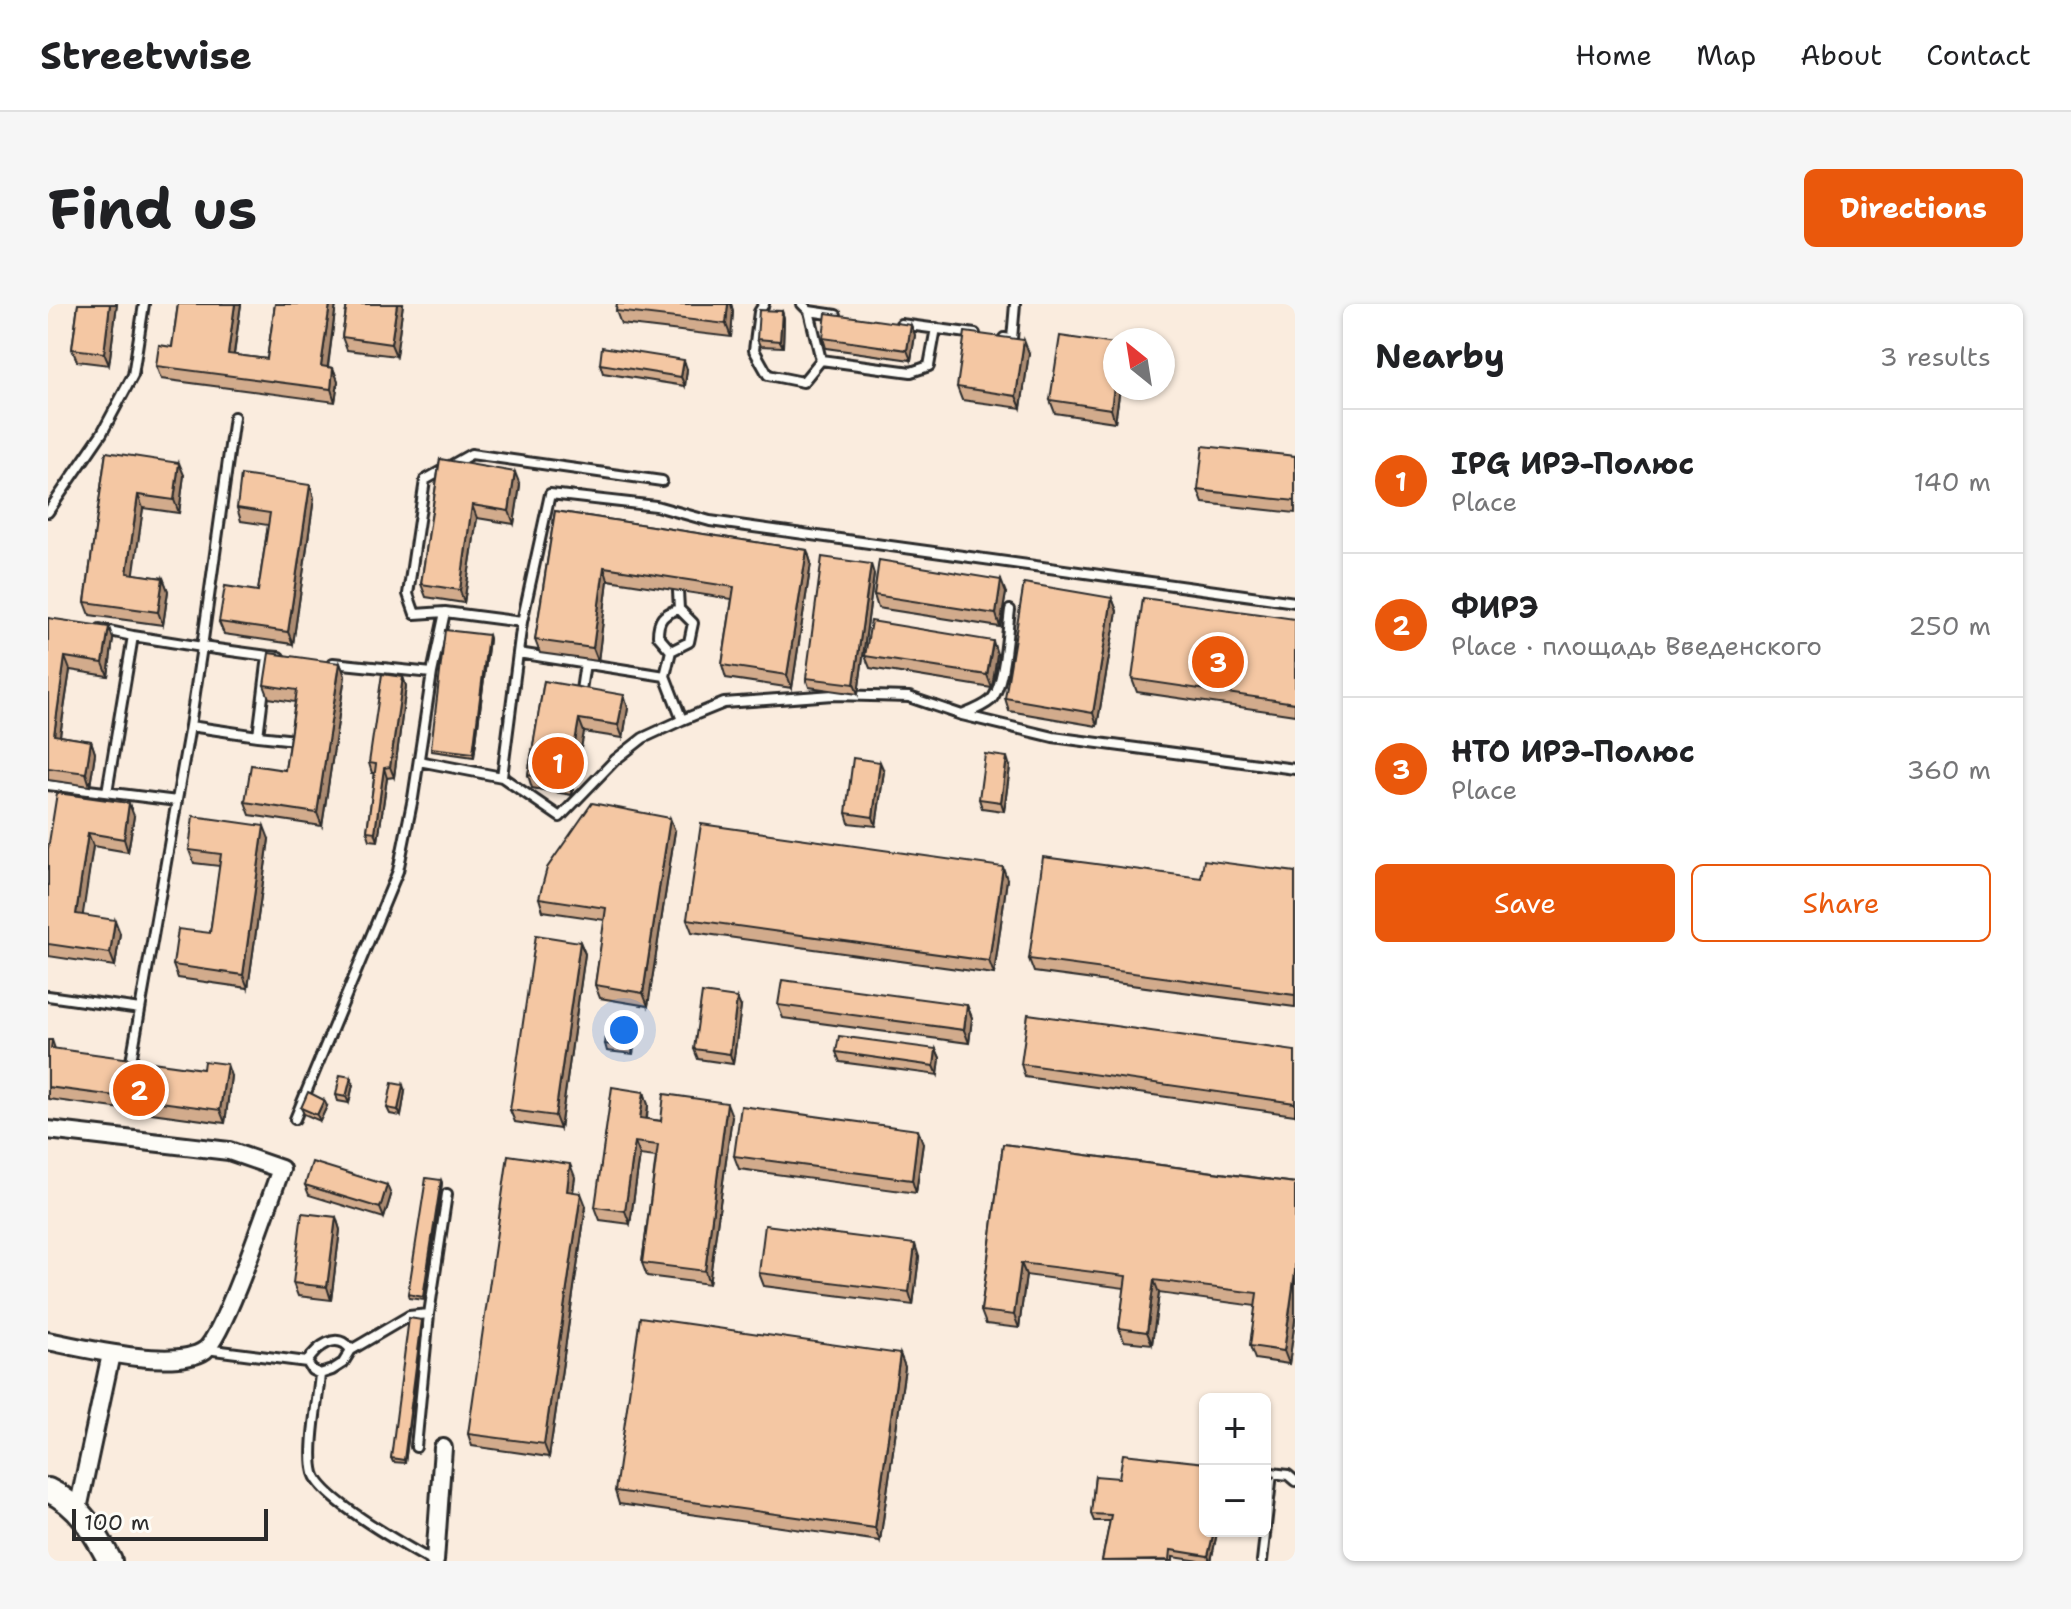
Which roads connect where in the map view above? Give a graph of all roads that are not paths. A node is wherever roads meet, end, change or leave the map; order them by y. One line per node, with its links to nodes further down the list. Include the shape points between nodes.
1 (144, 304): 13 (lane, via 133,375 102,433)
2 (764, 304): 10 (lane, via 754,350 768,375 803,382)
3 (1015, 304): 9 (lane, via 1012,339)
4 (805, 308): 5 (lane); 10 (lane)
5 (841, 316)
6 (888, 322): 7 (lane)
7 (936, 328): 8 (lane); 10 (lane, via 929,366 911,372)
8 (982, 335)
9 (997, 337)
10 (821, 360)
11 (234, 417): 24 (lane)
12 (662, 481): 20 (lane, via 471,454 425,480 408,594 415,614)
13 (48, 512)
14 (695, 517): 15 (lane); 17 (lane); 21 (lane, via 656,506 550,494)
15 (691, 530)
16 (678, 591): 18 (lane)
17 (1295, 602)
18 (679, 609): 25 (lane, via 693,623 689,642); 25 (lane, via 665,613 658,624 658,636)
19 (1010, 610): 34 (lane, via 994,696)
20 (445, 612): 21 (lane); 31 (lane)
21 (522, 622): 26 (lane)
22 (91, 627): 23 (lane)
23 (133, 636): 24 (lane); 43 (lane)
24 (202, 647): 27 (lane); 36 (lane)
25 (671, 651): 32 (lane)
26 (518, 653): 30 (lane); 41 (lane)
27 (268, 656): 28 (lane); 37 (lane)
28 (283, 657)
29 (328, 662): 31 (lane)
30 (585, 663): 32 (lane); 33 (lane)
31 (432, 673): 39 (lane)
32 (665, 676): 35 (lane)
33 (580, 699)
34 (962, 715): 35 (lane, via 909,697 833,693 724,703); 40 (lane, via 1053,737)
35 (682, 720): 41 (lane, via 643,738 615,760 560,817)
36 (190, 726): 37 (lane); 44 (lane)
37 (258, 736): 38 (lane)
38 (296, 740)
39 (419, 761): 41 (lane); 48 (lane, via 398,871)
40 (1295, 769)
41 (502, 777)
42 (48, 785): 43 (lane)
43 (107, 792): 44 (lane)
44 (177, 801): 46 (lane)
45 (48, 996): 46 (lane)
46 (140, 1009): 47 (lane)
47 (129, 1071)
48 (295, 1119)
49 (48, 1130): 53 (street, via 229,1151 281,1169 224,1319)
50 (447, 1194): 51 (lane)
51 (429, 1314): 54 (lane, via 409,1316); 58 (lane)
52 (48, 1341): 55 (street)
53 (205, 1349): 55 (street, via 181,1359); 56 (lane)
54 (351, 1350): 56 (lane, via 339,1340 327,1342); 57 (lane, via 343,1363)
55 (111, 1354): 62 (street)
56 (307, 1362): 57 (lane)
57 (320, 1374): 64 (lane, via 313,1457 321,1486)
58 (416, 1447)
59 (443, 1448): 64 (street)
60 (1295, 1481): 65 (lane, via 1272,1473)
61 (48, 1490): 62 (street)
62 (78, 1509): 63 (street)
63 (110, 1561)
64 (433, 1561)
65 (1262, 1561)

